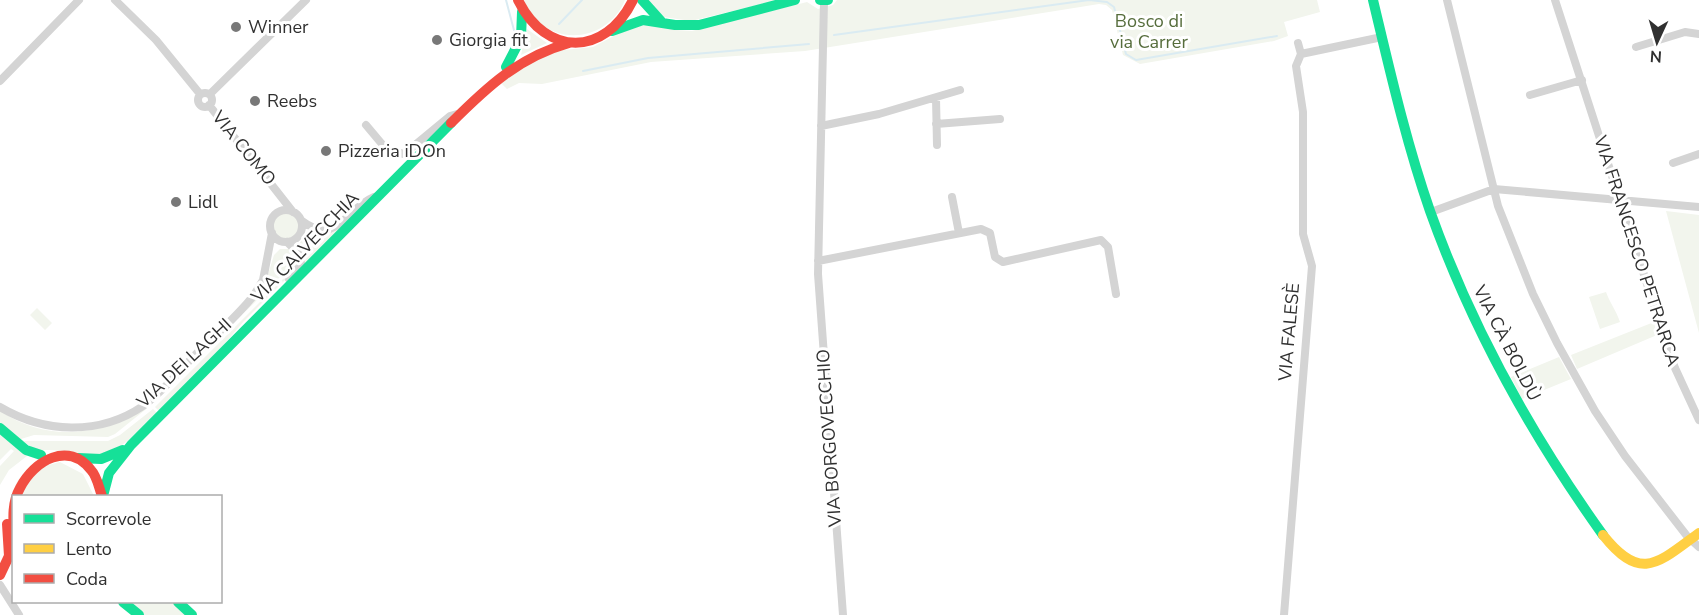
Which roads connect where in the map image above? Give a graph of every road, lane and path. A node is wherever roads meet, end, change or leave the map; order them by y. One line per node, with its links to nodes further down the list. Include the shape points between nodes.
1 (79, 0): 23 (street)
2 (115, 0): 25 (street, VIA COMO, via 156,40)
3 (306, 0): 26 (street, VIA COMO)
4 (518, 0): 12 (main road)
5 (633, 0): 14 (main road, via 626,16)
6 (642, 0): 13 (main road)
7 (795, 0): 13 (main road, VIA CALVECCHIA, via 699,25)
8 (824, 0): 34 (street, VIA BORGOVECCHIO)
9 (1373, 0): 16 (main road)
10 (1447, 0): 38 (street)
11 (1555, 0): 22 (street, VIA FRANCESCO PETRARCA)
12 (522, 12): 18 (main road, via 540,32); 21 (main road, VIA CALVECCHIA, via 518,48)
13 (661, 21): 14 (main road, VIA CALVECCHIA, via 643,20)
14 (612, 31): 18 (main road, VIA CALVECCHIA, via 591,42)
15 (1699, 34): 19 (street, via 1685,32)
16 (1382, 37): 20 (street); 45 (main road, VIA CÀ BOLDÙ)
17 (1298, 43): 20 (street, VIA FALESÈ)
18 (569, 44): 21 (main road, VIA CALVECCHIA, via 535,53)
19 (1636, 48)
20 (1301, 54): 76 (street, VIA FALESÈ, via 1296,66 1303,112 1303,234 1312,266)
21 (502, 73): 30 (main road, VIA CALVECCHIA)
22 (1582, 80): 27 (street); 42 (street, VIA FRANCESCO PETRARCA)
23 (0, 81)
24 (960, 90): 28 (street)
25 (200, 94): 26 (street, VIA COMO); 29 (street, VIA COMO, via 198,104)
26 (210, 94): 29 (street, VIA COMO)
27 (1530, 95)
28 (936, 98): 32 (street); 34 (street)
29 (210, 105): 39 (street, VIA COMO)
30 (462, 112): 33 (street, via 450,116 404,154 387,150); 40 (main road, VIA CALVECCHIA)
31 (1000, 119): 32 (street)
32 (936, 124): 35 (street)
33 (366, 125)
34 (820, 126): 52 (street, VIA BORGOVECCHIO)
35 (937, 145)
36 (1699, 154): 37 (street)
37 (1673, 163)
38 (1494, 189): 42 (street); 45 (street); 66 (street, via 1533,294 1574,375 1625,456)
39 (278, 191): 44 (street, VIA COMO); 46 (street, VIA COMO)
40 (378, 196): 47 (street, VIA COMO, via 331,229 317,231); 54 (main road, VIA CALVECCHIA)
41 (952, 197): 49 (street)
42 (1620, 199): 43 (street); 56 (street, VIA FRANCESCO PETRARCA, via 1675,368)
43 (1699, 207)
44 (293, 212): 46 (street); 47 (street, VIA COMO)
45 (1431, 212): 66 (main road, VIA CÀ BOLDÙ, via 1468,305 1517,402 1621,556 1633,564 1650,564)
46 (275, 215): 48 (street, VIA COMO)
47 (302, 221): 50 (street, via 299,236)
48 (272, 233): 50 (street); 51 (street, VIA DEI LAGHI)
49 (959, 233): 52 (street); 53 (street, via 988,230 995,257 1003,262 1101,240 1108,248)
50 (285, 242): 51 (street, VIA DEI LAGHI); 54 (street, via 298,253 300,266 248,320)
51 (269, 257): 55 (street, VIA DEI LAGHI, via 263,280 250,300 137,409 108,423 62,428 28,421)
52 (818, 261): 75 (street, VIA BORGOVECCHIO)
53 (1116, 294)
54 (232, 346): 58 (main road, VIA CALVECCHIA)
55 (0, 407)
56 (1699, 420)
57 (0, 428): 59 (main road, via 26,450)
58 (131, 445): 60 (main road, VIA CALVECCHIA, via 111,457); 62 (main road, VIA CALVECCHIA, via 109,473)
59 (41, 455): 60 (main road, VIA CALVECCHIA); 61 (main road)
60 (71, 457): 63 (main road, via 92,472)
61 (24, 463)
62 (102, 495)
63 (102, 495)
64 (3, 501): 65 (main road)
65 (10, 529): 68 (main road, via 9,556)
66 (1695, 536): 67 (street)
67 (1699, 547)
68 (0, 575)
69 (0, 585): 72 (street)
70 (123, 603): 73 (main road)
71 (179, 603): 74 (main road)
72 (19, 615)
73 (139, 615)
74 (192, 615)
75 (843, 615)
76 (1284, 615)

